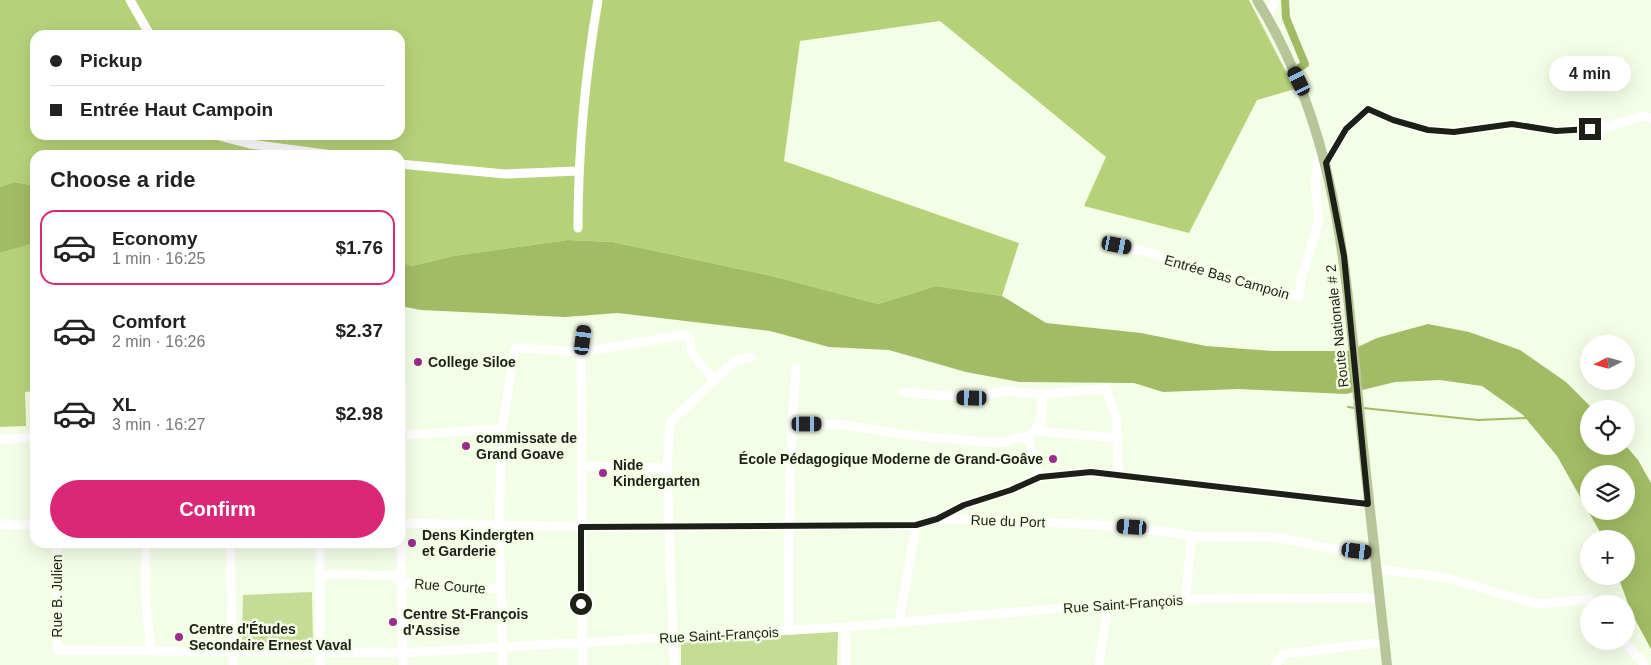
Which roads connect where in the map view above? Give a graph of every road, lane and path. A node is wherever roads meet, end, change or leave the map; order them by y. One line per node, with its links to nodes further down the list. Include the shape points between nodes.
1 (130, 0): 6 (street)
2 (598, 0): 13 (street, via 588,59)
3 (1257, 0): 5 (main road, Route Nationale # 2)
4 (1276, 0): 5 (street)
5 (1267, 17): 9 (main road, Route Nationale # 2, via 1299,81)
6 (147, 30)
7 (1651, 119): 11 (street, via 1644,116 1606,127 1556,131 1512,124 1454,132 1428,130 1368,109 1346,129)
8 (235, 140): 10 (street)
9 (1321, 143): 11 (main road, Route Nationale # 2); 15 (street, Entrée Bas Campoin, via 1314,184 1320,221 1301,279 1299,297)
10 (295, 150)
11 (1326, 163): 35 (main road, Route Nationale # 2, via 1344,256)
12 (405, 164): 13 (street, via 505,174)
13 (578, 171): 14 (street)
14 (578, 228)
15 (1112, 245)
16 (584, 327): 17 (street)
17 (581, 352): 20 (street, via 682,335 689,337 692,353); 24 (street, via 515,348); 31 (street)
18 (752, 357): 20 (street, via 735,361)
19 (796, 368): 23 (street)
20 (714, 380): 32 (street, via 670,422)
21 (902, 392): 22 (street, via 972,398 1005,391)
22 (1042, 394): 25 (street, via 1041,422); 29 (street, via 1106,388 1116,416)
23 (791, 424): 28 (street, via 837,424 923,437 990,442); 41 (street)
24 (502, 429): 26 (street); 38 (street)
25 (1036, 431): 28 (street); 29 (street)
26 (405, 435)
27 (30, 437): 30 (street)
28 (1028, 438): 34 (street)
29 (1118, 438): 33 (street)
30 (0, 440)
31 (584, 466): 32 (street); 44 (street)
32 (667, 468): 43 (street)
33 (1119, 474): 34 (street, via 1091,472); 35 (street)
34 (1040, 477): 36 (street, via 964,505)
35 (1368, 504): 51 (main road, Route Nationale # 2)
36 (937, 519): 42 (street, Rue du Port); 45 (street, Rue du Port, via 1132,527)
37 (405, 524): 38 (street, Rue du Port)
38 (499, 524): 44 (street, Rue du Port); 55 (street)
39 (0, 525): 40 (street)
40 (30, 525)
41 (788, 525): 42 (street, Rue du Port); 43 (street, Rue du Port); 62 (street)
42 (916, 525): 60 (street)
43 (668, 526): 44 (street, Rue du Port); 63 (street)
44 (581, 527): 64 (street)
45 (1192, 536): 51 (street, Rue du Port, via 1276,537); 57 (street)
46 (57, 548): 68 (street, Rue B. Julien)
47 (146, 548): 67 (street, via 145,595)
48 (230, 548): 69 (street)
49 (320, 548): 53 (street)
50 (401, 548): 54 (street)
51 (1374, 553): 52 (main road, Route Nationale # 2)
52 (1376, 569): 56 (main road, Route Nationale # 2); 58 (street, via 1443,577 1537,604)
53 (321, 574): 54 (street, Rue Courte); 71 (street)
54 (401, 579): 55 (street, Rue Courte); 72 (street)
55 (500, 589): 66 (street)
56 (1380, 598): 57 (street, Rue Saint-François); 65 (main road, Route Nationale # 2)
57 (1185, 599): 59 (street, Rue Saint-François)
58 (1580, 600)
59 (1108, 604): 60 (street, Rue Saint-François); 81 (street)
60 (899, 623): 61 (street, Rue Saint-François)
61 (844, 627): 62 (street, Rue Saint-François); 80 (street)
62 (789, 630): 63 (street, Rue Saint-François)
63 (672, 638): 64 (street, Rue Saint-François); 79 (street)
64 (581, 642): 66 (street, Rue Saint-François); 78 (street)
65 (1384, 642): 82 (street, via 1284,654); 83 (main road, Route Nationale # 2)
66 (502, 648): 72 (street, Rue Saint-François); 77 (street)
67 (151, 649): 68 (street, Rue Saint-François); 69 (street, Rue Saint-François)
68 (57, 650)
69 (232, 650): 71 (street, Rue Saint-François); 74 (street)
70 (1631, 650): 73 (street)
71 (320, 652): 72 (street, Rue Saint-François); 75 (street)
72 (401, 653): 76 (street)
73 (1641, 664)
74 (234, 665)
75 (320, 665)
76 (403, 665)
77 (503, 665)
78 (583, 665)
79 (674, 665)
80 (846, 665)
81 (1099, 665)
82 (1275, 665)
83 (1387, 665)

